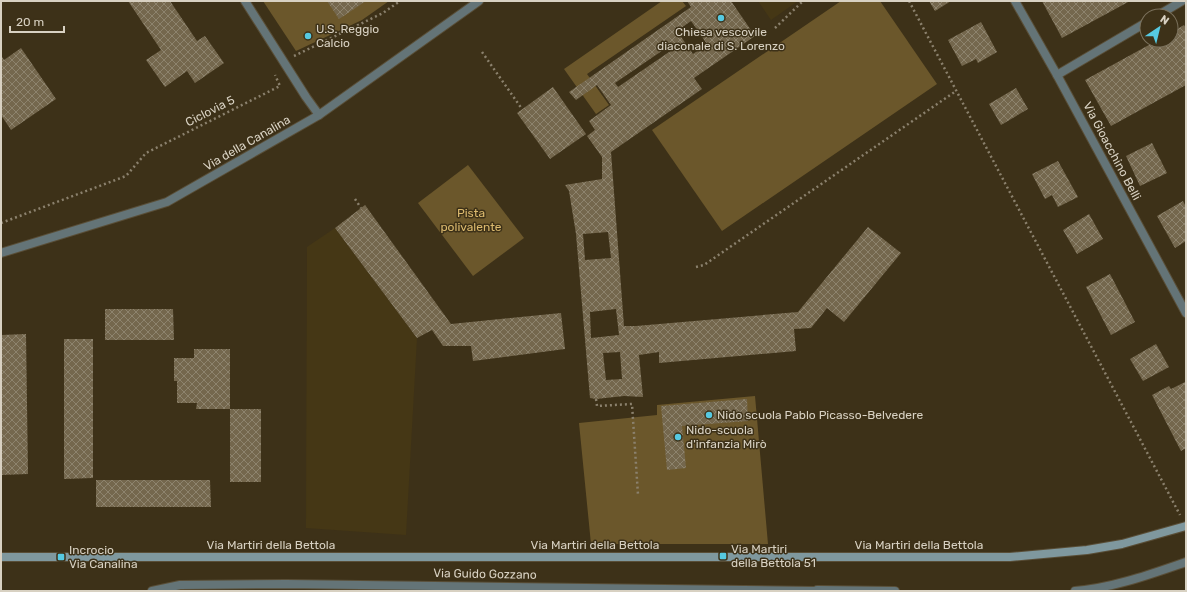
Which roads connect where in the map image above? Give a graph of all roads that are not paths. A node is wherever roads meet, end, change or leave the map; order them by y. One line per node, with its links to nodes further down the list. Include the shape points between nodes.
1 (245, 1): 8 (street)
2 (479, 1): 8 (street, Via della Canalina)
3 (1015, 1): 7 (street, Via Gioacchino Belli)
4 (1182, 1): 5 (street)
5 (1170, 8)
6 (1139, 27): 7 (street)
7 (1057, 75): 10 (street, Via Gioacchino Belli)
8 (319, 115): 9 (street, Via della Canalina, via 167,202)
9 (1, 253)
10 (1186, 313)
11 (1186, 526): 12 (main road, Via Martiri della Bettola, via 1101,548 1010,556)
12 (1, 557)
13 (1186, 562): 18 (street, via 1108,586)
14 (462, 588): 15 (street, Via Guido Gozzano, via 294,584 180,585); 16 (street, Via Guido Gozzano)
15 (152, 591)
16 (817, 591): 17 (street, Via Guido Gozzano)
17 (895, 591)
18 (1075, 591)

